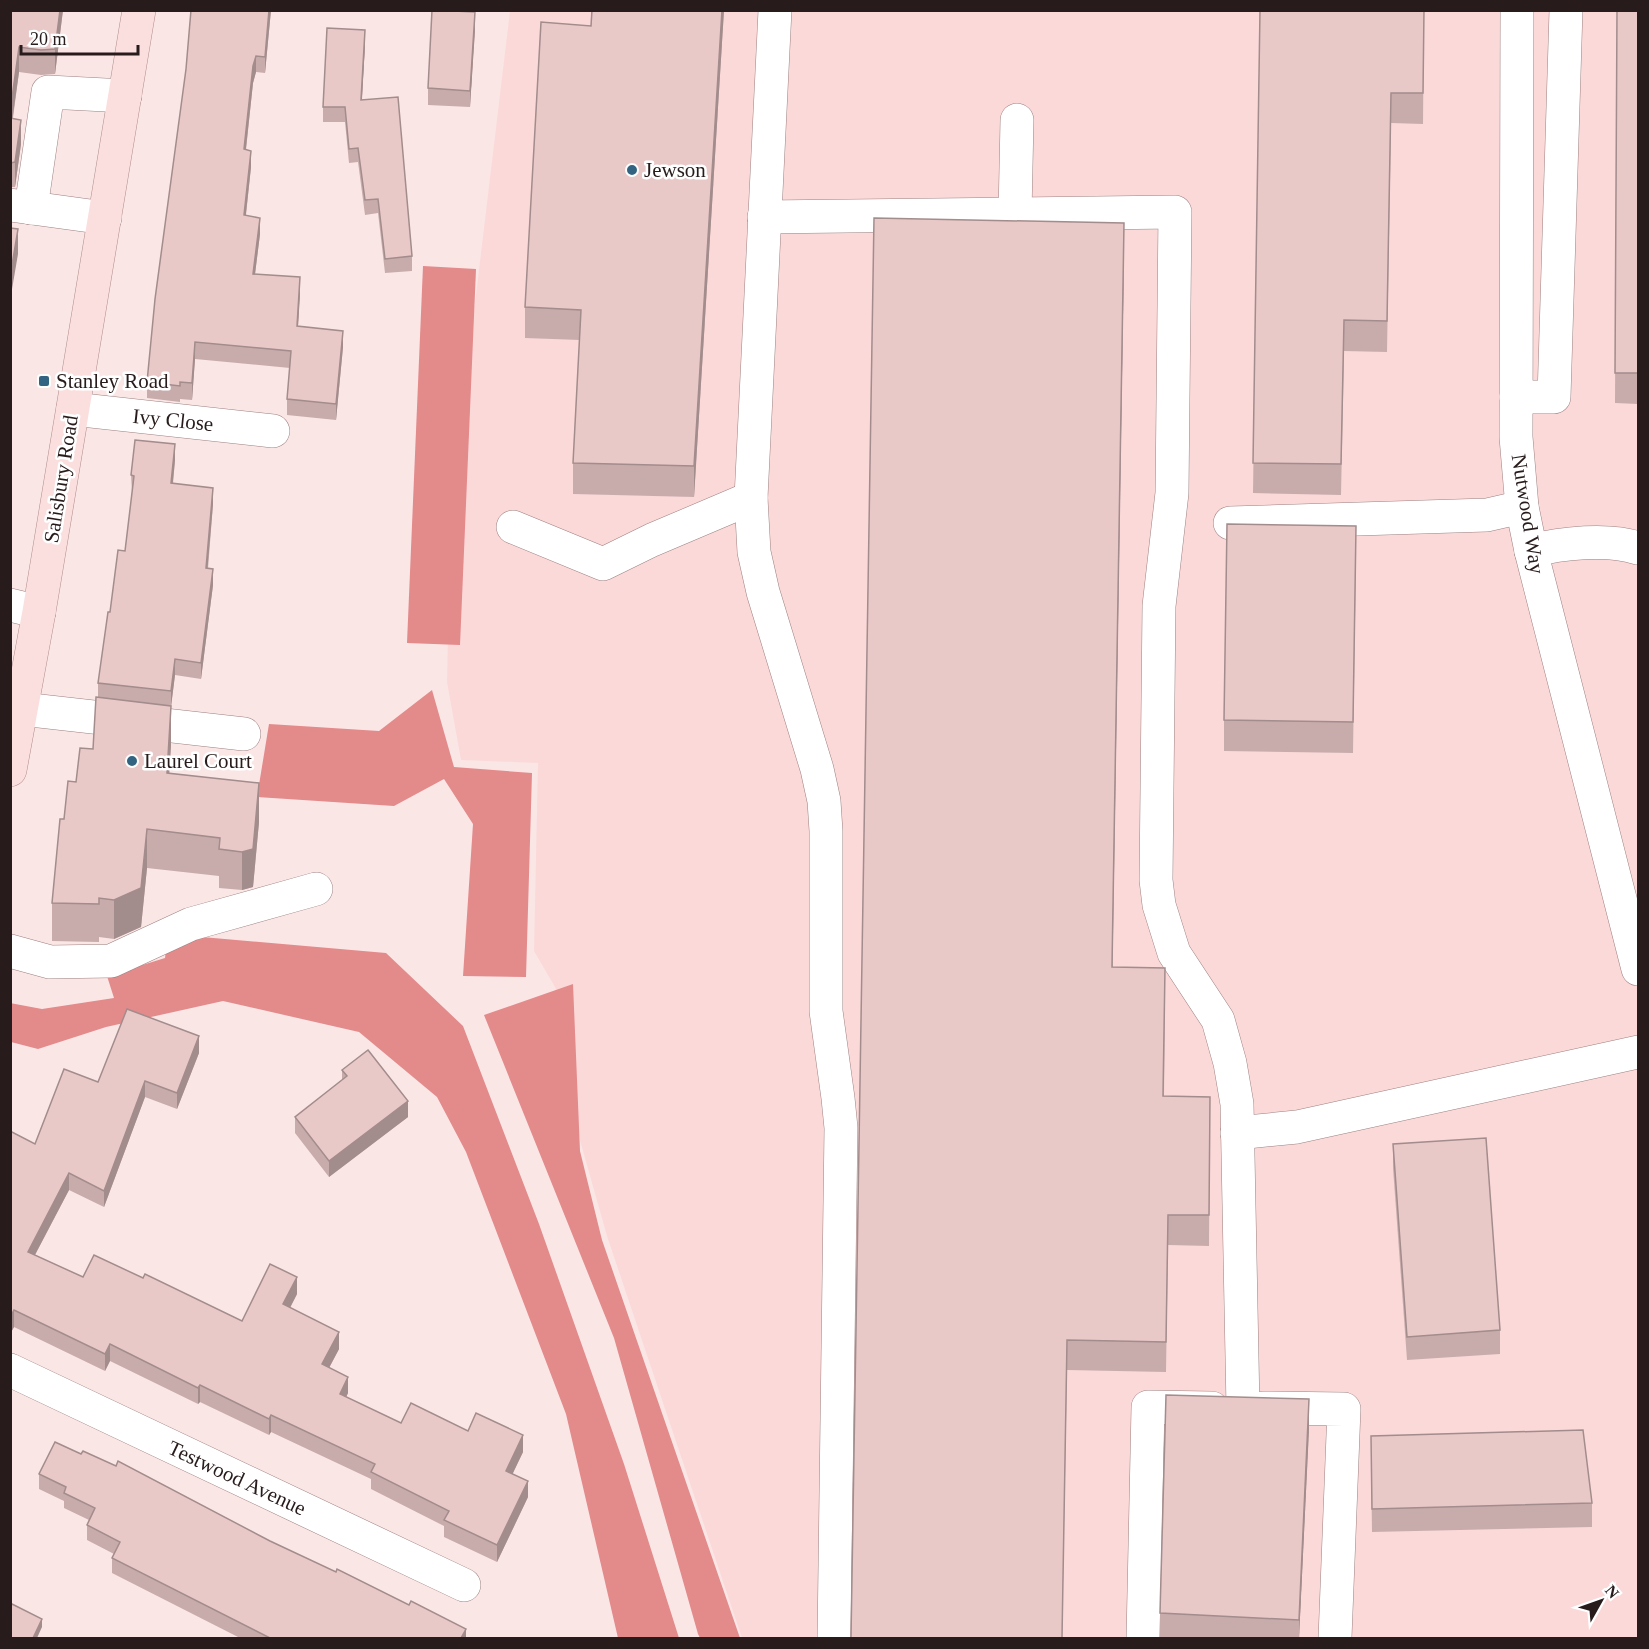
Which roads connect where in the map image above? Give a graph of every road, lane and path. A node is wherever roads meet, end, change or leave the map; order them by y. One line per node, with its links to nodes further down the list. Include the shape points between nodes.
1 (140, 10): 5 (main road, Salisbury Road)
2 (775, 10): 9 (street)
3 (1517, 10): 11 (street, Nutwood Way)
4 (1566, 10): 11 (street, via 1554,397)
5 (125, 96): 7 (street, via 48,92); 10 (main road, Salisbury Road)
6 (1017, 120): 8 (street)
7 (21, 207): 10 (street)
8 (1015, 214): 9 (street); 28 (street, via 1175,212 1172,493 1159,606 1156,880 1159,905 1174,953 1218,1020 1237,1104)
9 (764, 217): 14 (street)
10 (105, 218): 12 (main road, Salisbury Road)
11 (1516, 397): 15 (street, Nutwood Way)
12 (73, 409): 13 (street, Ivy Close); 20 (main road, Salisbury Road)
13 (273, 431)
14 (751, 498): 17 (street, via 603,564); 32 (street, via 754,552 763,592 817,769 826,831 826,1011 841,1128)
15 (1522, 507): 16 (street, via 1487,515); 19 (street, Nutwood Way)
16 (1230, 523)
17 (513, 527)
18 (1638, 548): 19 (street, via 1573,543)
19 (1531, 551): 26 (street, Nutwood Way)
20 (25, 609): 21 (main road, Salisbury Road)
21 (22, 709): 22 (street); 23 (main road, Salisbury Road)
22 (244, 734)
23 (10, 770)
24 (316, 889): 25 (street, via 191,924 111,961 50,962)
25 (10, 951)
26 (1638, 969)
27 (1638, 1052): 28 (street, via 1297,1127)
28 (1237, 1133): 30 (street)
29 (10, 1370): 31 (street, Testwood Avenue)
30 (1243, 1408): 33 (street, via 1148,1407); 34 (street, via 1344,1409)
31 (464, 1586)
32 (834, 1638)
33 (1143, 1638)
34 (1335, 1638)

